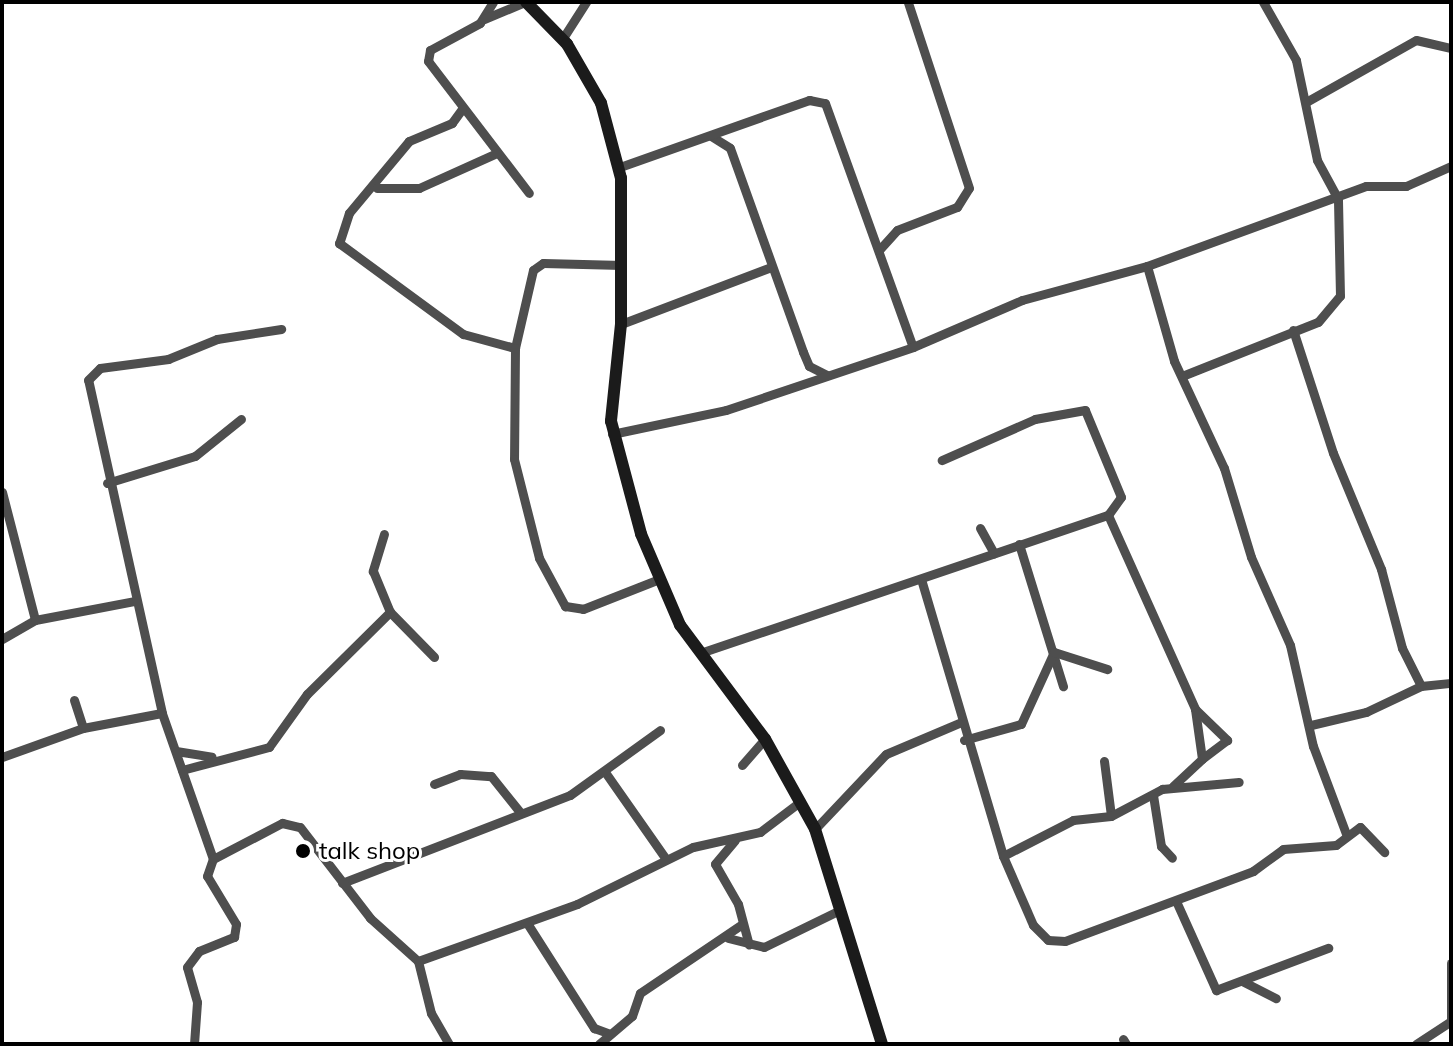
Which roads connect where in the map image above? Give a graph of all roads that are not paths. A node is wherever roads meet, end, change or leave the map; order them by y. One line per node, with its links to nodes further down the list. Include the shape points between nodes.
1 (493, 2): 6 (street)
2 (526, 2): 6 (street); 7 (street)
3 (586, 2): 7 (street)
4 (908, 2): 22 (street, via 969,188 957,207 897,230)
5 (1263, 2): 9 (street, via 1296,60)
6 (484, 19): 10 (street, via 428,55 438,83)
7 (563, 38): 16 (street, via 601,103)
8 (1451, 48): 9 (street, via 1416,40)
9 (1306, 102): 19 (street, via 1317,160)
10 (462, 109): 14 (street); 17 (street, via 452,123 409,141)
11 (733, 126): 12 (street); 13 (street); 22 (street, via 809,100 829,106)
12 (707, 136): 13 (street); 16 (street)
13 (728, 144): 25 (street)
14 (497, 153): 17 (street, via 419,188); 18 (street)
15 (1451, 166): 19 (street, via 1406,186 1366,186)
16 (617, 168): 23 (street)
17 (377, 188): 21 (street, via 343,223)
18 (529, 193)
19 (1338, 199): 24 (street); 29 (street, via 1340,296 1327,316)
20 (327, 245): 21 (street)
21 (344, 250): 31 (street, via 463,334)
22 (879, 250): 28 (street)
23 (622, 265): 26 (street); 31 (street, via 537,265)
24 (1147, 266): 30 (street, via 1022,300); 34 (street)
25 (771, 267): 26 (street); 33 (street, via 809,366)
26 (621, 324): 37 (street)
27 (281, 329): 40 (street, via 91,374)
28 (906, 329): 30 (street); 32 (street)
29 (1293, 330): 34 (street); 60 (street)
30 (913, 347): 32 (street)
31 (515, 348): 48 (street, via 514,459 549,586 573,610)
32 (893, 353): 33 (street)
33 (829, 376): 36 (street, via 726,410)
34 (1182, 376): 65 (street, via 1224,468 1251,557 1290,645)
35 (241, 419): 40 (street, via 195,456)
36 (632, 430): 37 (street); 38 (street)
37 (612, 434): 38 (street)
38 (617, 450): 48 (street)
39 (942, 460): 42 (street, via 1035,419 1085,410 1121,491)
40 (107, 483): 50 (street)
41 (2, 492): 44 (street)
42 (1108, 515): 46 (street); 62 (street)
43 (980, 528): 47 (street)
44 (6, 530): 52 (street)
45 (384, 534): 51 (street, via 371,562)
46 (1019, 544): 47 (street); 54 (street)
47 (994, 553): 49 (street)
48 (659, 579): 55 (street)
49 (921, 579): 55 (street); 64 (street)
50 (135, 601): 52 (street); 63 (street)
51 (390, 612): 56 (street); 72 (street, via 307,694 269,747 237,759)
52 (35, 620): 53 (street)
53 (2, 639)
54 (1054, 652): 57 (street); 59 (street); 69 (street, via 1021,724)
55 (700, 653): 68 (street)
56 (434, 657)
57 (1107, 669)
58 (1451, 683): 60 (street)
59 (1063, 686)
60 (1421, 686): 65 (street, via 1366,712)
61 (74, 700): 66 (street)
62 (1195, 709): 73 (street); 73 (street, via 1227,740)
63 (162, 713): 66 (street); 70 (street)
64 (959, 723): 69 (street); 85 (street, via 886,754)
65 (1311, 725): 86 (street)
66 (83, 728): 71 (street)
67 (660, 730): 77 (street)
68 (765, 739): 75 (street); 82 (street)
69 (964, 740): 89 (street)
70 (176, 751): 72 (street); 76 (street)
71 (2, 757)
72 (212, 757): 76 (street)
73 (1202, 759): 80 (street)
74 (1104, 761): 84 (street)
75 (742, 765)
76 (182, 770): 91 (street)
77 (605, 772): 83 (street, via 570,795); 92 (street)
78 (1239, 782): 80 (street)
79 (434, 784): 83 (street, via 460,774 491,776)
80 (1173, 786): 81 (street)
81 (1153, 795): 84 (street); 90 (street, via 1161,846)
82 (801, 801): 85 (street); 87 (street, via 760,832)
83 (519, 811): 93 (street)
84 (1111, 816): 89 (street, via 1073,820)
85 (815, 829): 95 (street)
86 (1346, 834): 88 (street, via 1366,828); 94 (street, via 1336,845 1283,849 1253,871)
87 (735, 840): 92 (street); 97 (street, via 715,864)
88 (1384, 852)
89 (1003, 856): 94 (street, via 1033,925 1055,943)
90 (1172, 858)
91 (213, 859): 93 (street, via 294,824); 107 (street, via 207,876 236,924 234,937 199,951 187,967 197,1002)
92 (666, 859): 96 (street)
93 (342, 883): 101 (street)
94 (1176, 901): 103 (street, via 1216,990)
95 (840, 910): 99 (street, via 785,940); 110 (street)
96 (527, 923): 101 (street); 106 (street, via 594,1028)
97 (741, 925): 98 (street); 99 (street)
98 (728, 938): 99 (street); 106 (street, via 640,993 632,1016)
99 (749, 945)
100 (1328, 948): 103 (street)
101 (418, 961): 108 (street, via 431,1013)
102 (1451, 963): 105 (street)
103 (1242, 981): 104 (street)
104 (1276, 998)
105 (1451, 1022): 111 (street)
106 (608, 1033): 109 (street)
107 (194, 1044)
108 (449, 1044)
109 (599, 1044)
110 (882, 1044)
111 (1416, 1044)

